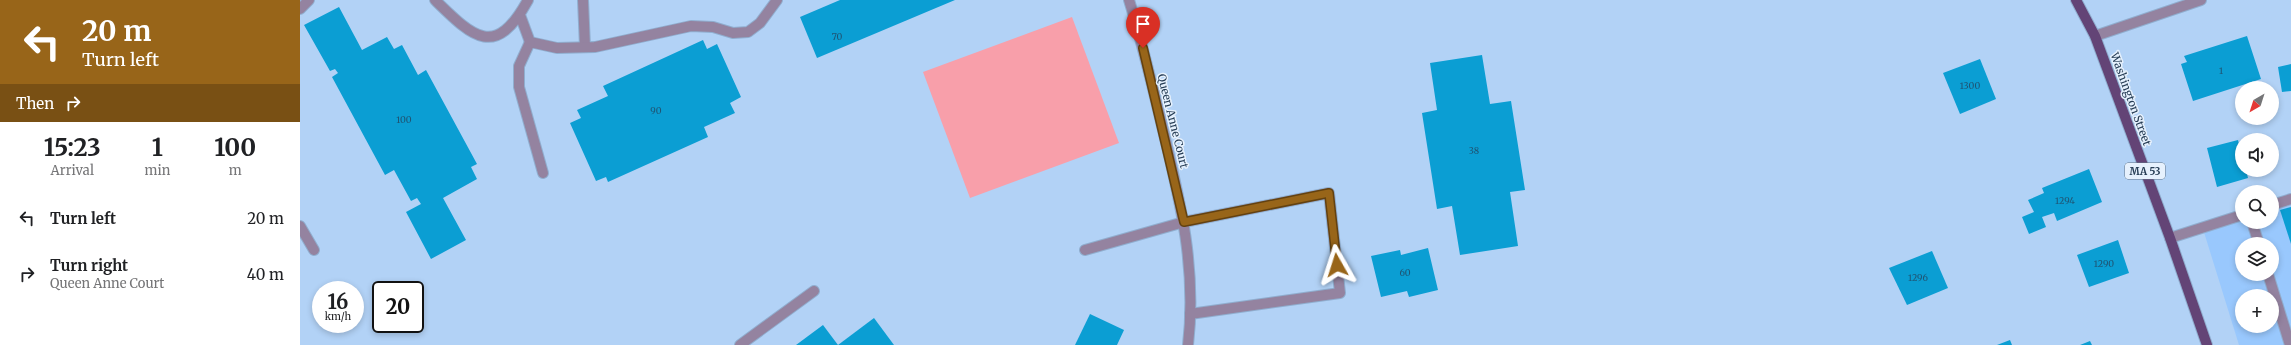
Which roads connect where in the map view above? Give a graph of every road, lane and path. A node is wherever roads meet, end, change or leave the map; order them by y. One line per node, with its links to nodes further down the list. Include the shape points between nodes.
1 (309, 0): 9 (street)
2 (435, 0): 10 (street, via 470,33 480,36 498,35)
3 (528, 0): 10 (street)
4 (583, 0): 13 (street)
5 (777, 0): 13 (street, via 760,23 748,32 733,33 713,27 691,26)
6 (1128, 0): 18 (street, Queen Anne Court, via 1139,33)
7 (2076, 0): 11 (main road, Washington Street / MA 53)
8 (2201, 0): 11 (street)
9 (300, 9)
10 (520, 15): 12 (street)
11 (2095, 36): 20 (main road, Washington Street / MA 53)
12 (530, 42): 13 (street, via 557,48); 14 (street, via 519,66 519,87)
13 (585, 47)
14 (543, 173)
15 (2291, 199): 16 (street)
16 (2279, 203)
17 (2235, 217): 20 (street)
18 (1184, 222): 22 (street); 25 (street, Queen Anne Court, via 1190,263); 25 (street, via 1329,193 1340,293)
19 (300, 226): 21 (street)
20 (2170, 238): 28 (main road, Washington Street / MA 53)
21 (314, 250)
22 (1085, 250)
23 (2270, 281): 29 (street)
24 (814, 291): 26 (street)
25 (1190, 314): 27 (street, Queen Anne Court)
26 (740, 345)
27 (1188, 345)
28 (2207, 345)
29 (2290, 345)

